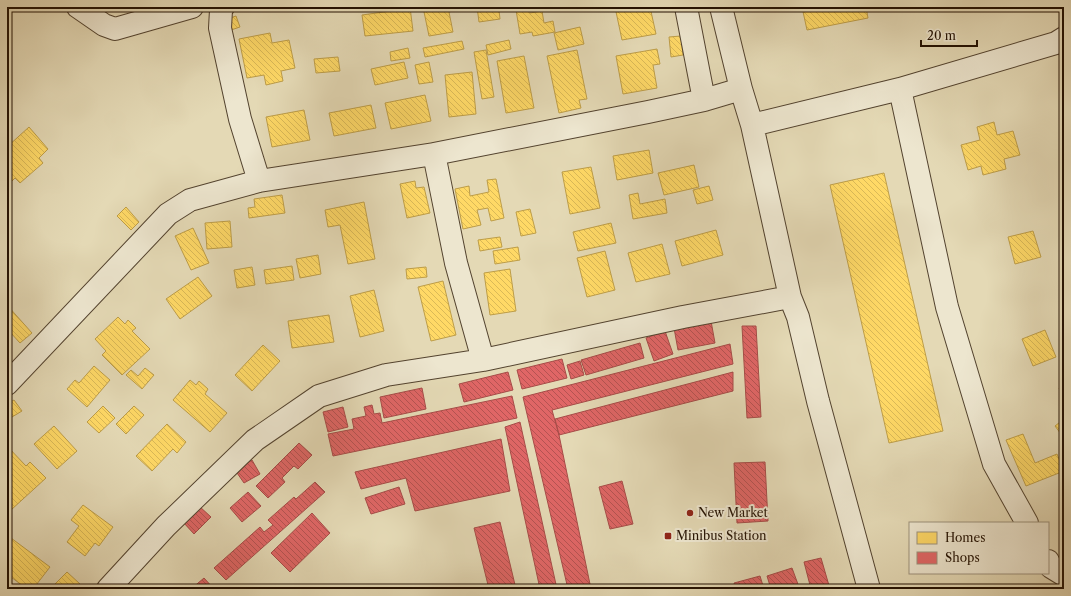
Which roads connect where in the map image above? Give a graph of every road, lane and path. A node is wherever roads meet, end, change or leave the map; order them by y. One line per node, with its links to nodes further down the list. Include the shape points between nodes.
1 (78, 7): 2 (street, via 104,25 115,29)
2 (192, 7)
3 (686, 7): 9 (street)
4 (721, 7): 7 (street)
5 (219, 8): 12 (street, via 220,28 240,119)
6 (1064, 38): 8 (street, via 1056,43)
7 (741, 89): 9 (street); 10 (street)
8 (900, 89): 10 (street); 16 (street, via 947,307 994,464)
9 (704, 100): 11 (street)
10 (752, 125): 13 (street)
11 (434, 154): 12 (street); 14 (street, via 456,263)
12 (259, 181): 15 (street, via 190,200 168,214)
13 (790, 297): 14 (street); 20 (street, via 798,317)
14 (483, 360): 19 (street, via 386,375 319,396 255,440 166,526)
15 (7, 384)
16 (1026, 522)
17 (1049, 562): 18 (street)
18 (1064, 575)
19 (108, 589)
20 (868, 589)

